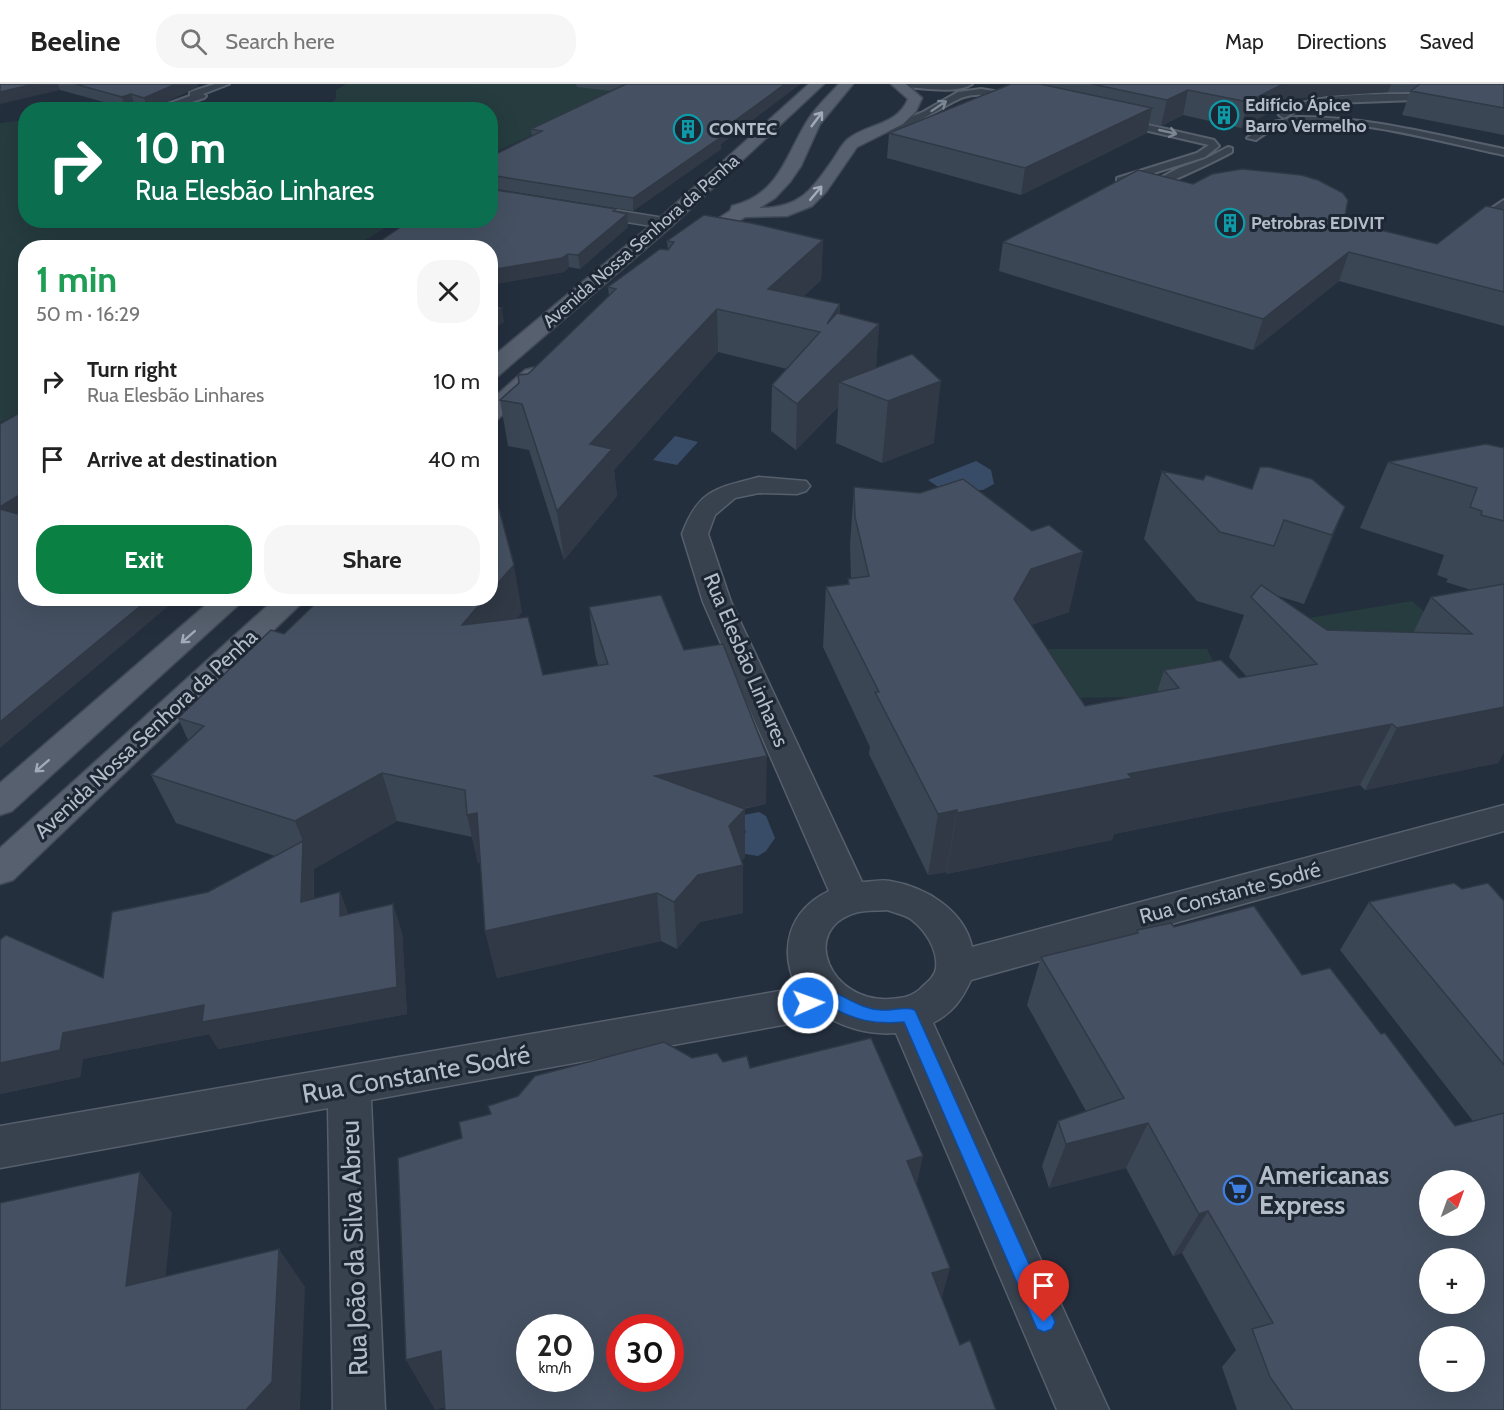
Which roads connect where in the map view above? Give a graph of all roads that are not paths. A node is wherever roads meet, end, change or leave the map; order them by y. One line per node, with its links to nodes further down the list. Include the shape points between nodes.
1 (224, 84): 8 (lane)
2 (817, 84): 16 (main road, Avenida Nossa Senhora da Penha)
3 (846, 84): 20 (main road, Avenida Nossa Senhora da Penha, one-way to 3, via 784,179 813,123)
4 (898, 84): 13 (main road, via 915,98 913,106)
5 (905, 84): 13 (lane, one-way to 5, via 926,114 961,94 1027,95 990,84)
6 (1447, 99): 7 (lane)
7 (1339, 100): 11 (lane, via 1329,105 1328,111); 12 (lane, via 1294,107)
8 (182, 102)
9 (1120, 111): 14 (lane)
10 (1107, 118): 14 (lane, one-way to 14)
11 (1350, 122): 12 (lane, via 1308,119); 17 (lane)
12 (1277, 123): 15 (lane, via 1248,137)
13 (885, 129): 21 (main road, one-way to 13, via 813,199 852,143)
14 (1213, 139): 14 (lane, via 1201,155 1116,182 1139,191 1234,151)
15 (1265, 145)
16 (746, 150): 20 (main road, via 722,195 726,206); 22 (main road, Avenida Nossa Senhora da Penha)
17 (1504, 152)
18 (1504, 203): 23 (lane)
19 (571, 208): 22 (street)
20 (743, 212): 21 (main road); 21 (main road, Avenida Nossa Senhora da Penha, via 677,254)
21 (785, 212)
22 (664, 223): 25 (main road, Avenida Nossa Senhora da Penha)
23 (1466, 232)
24 (550, 358): 26 (main road, Avenida Nossa Senhora da Penha)
25 (498, 364)
26 (498, 407)
27 (797, 486): 33 (street, Rua Elesbão Linhares, via 759,486 726,493 703,512 695,534 717,602)
28 (223, 606): 30 (main road, Avenida Nossa Senhora da Penha, one-way to 30)
29 (284, 606): 32 (main road, Avenida Nossa Senhora da Penha)
30 (0, 802)
31 (1504, 818): 34 (street, Rua Constante Sodré)
32 (0, 870)
33 (851, 897): 34 (street, via 889,895 925,909 950,936); 35 (street, via 827,909 811,928 806,952 812,977)
34 (956, 968): 36 (street, via 947,989 931,1005)
35 (831, 999): 36 (street, via 854,1012 881,1017); 37 (street, Rua Constante Sodré)
36 (909, 1015): 40 (street)
37 (349, 1086): 38 (street, Rua Constante Sodré); 39 (street, Rua João da Silva Abreu)
38 (0, 1147)
39 (359, 1410)
40 (1083, 1410)

